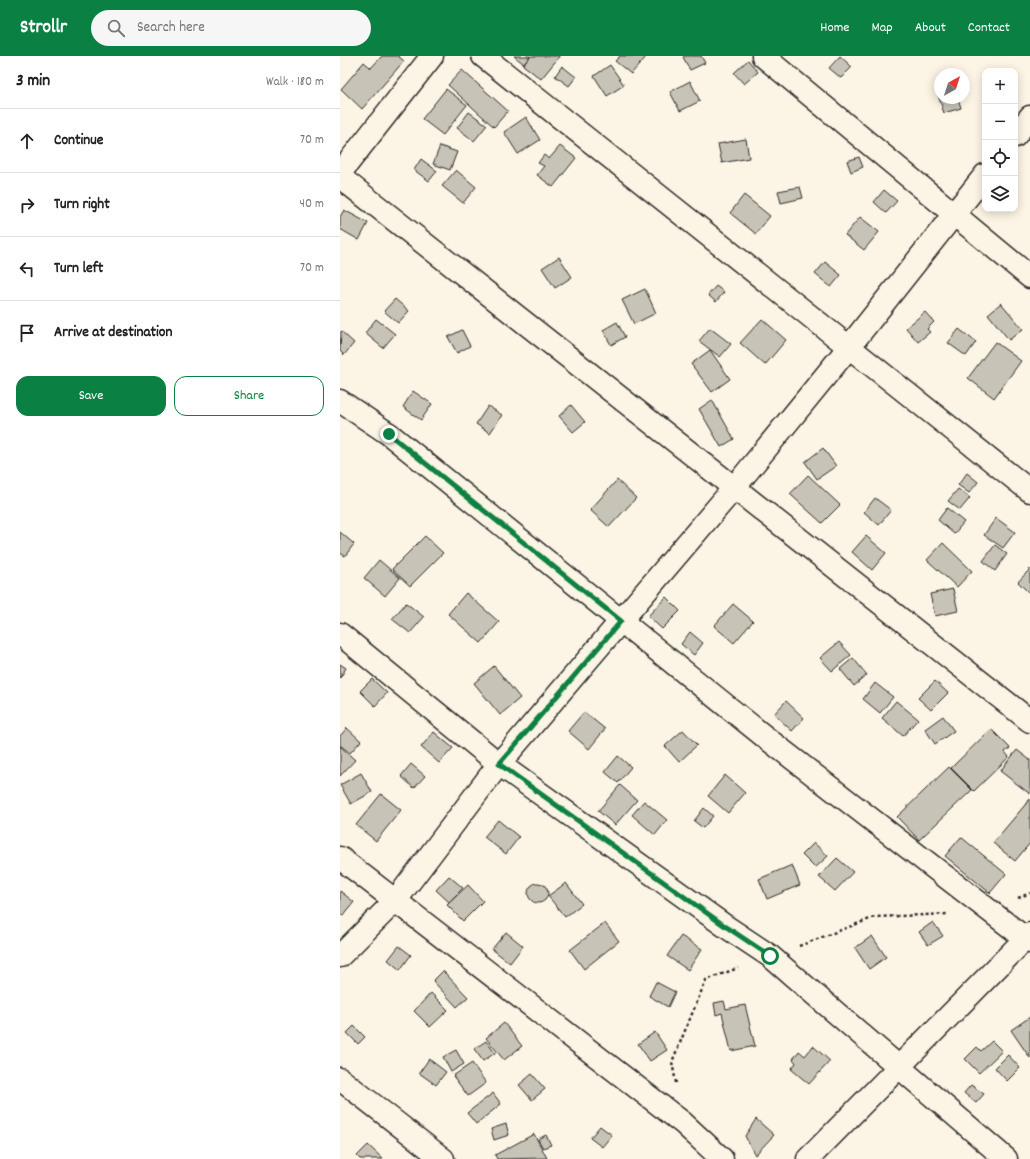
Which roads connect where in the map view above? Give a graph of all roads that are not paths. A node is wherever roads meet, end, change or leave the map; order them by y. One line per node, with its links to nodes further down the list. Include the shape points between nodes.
1 (432, 56): 6 (street)
2 (483, 56): 11 (street)
3 (763, 56): 9 (street)
4 (1030, 117): 5 (street)
5 (1018, 132)
6 (340, 173)
7 (984, 176): 9 (street)
8 (340, 177): 13 (street)
9 (953, 215): 10 (street); 11 (street)
10 (1030, 277)
11 (849, 347): 13 (street); 14 (street)
12 (340, 401): 15 (street, via 389,434)
13 (734, 488): 15 (street); 17 (street)
14 (1030, 491)
15 (621, 621): 18 (street); 21 (street, via 765,737)
16 (340, 634): 18 (street)
17 (1030, 721)
18 (499, 764): 20 (street); 23 (street, via 770,956)
19 (340, 858): 20 (street)
20 (396, 900): 22 (street); 26 (street, via 683,1123)
21 (1028, 938): 23 (street)
22 (340, 956)
23 (898, 1067): 27 (street); 28 (street)
24 (340, 1079): 25 (street)
25 (443, 1159)
26 (722, 1159)
27 (808, 1159)
28 (1006, 1159)

